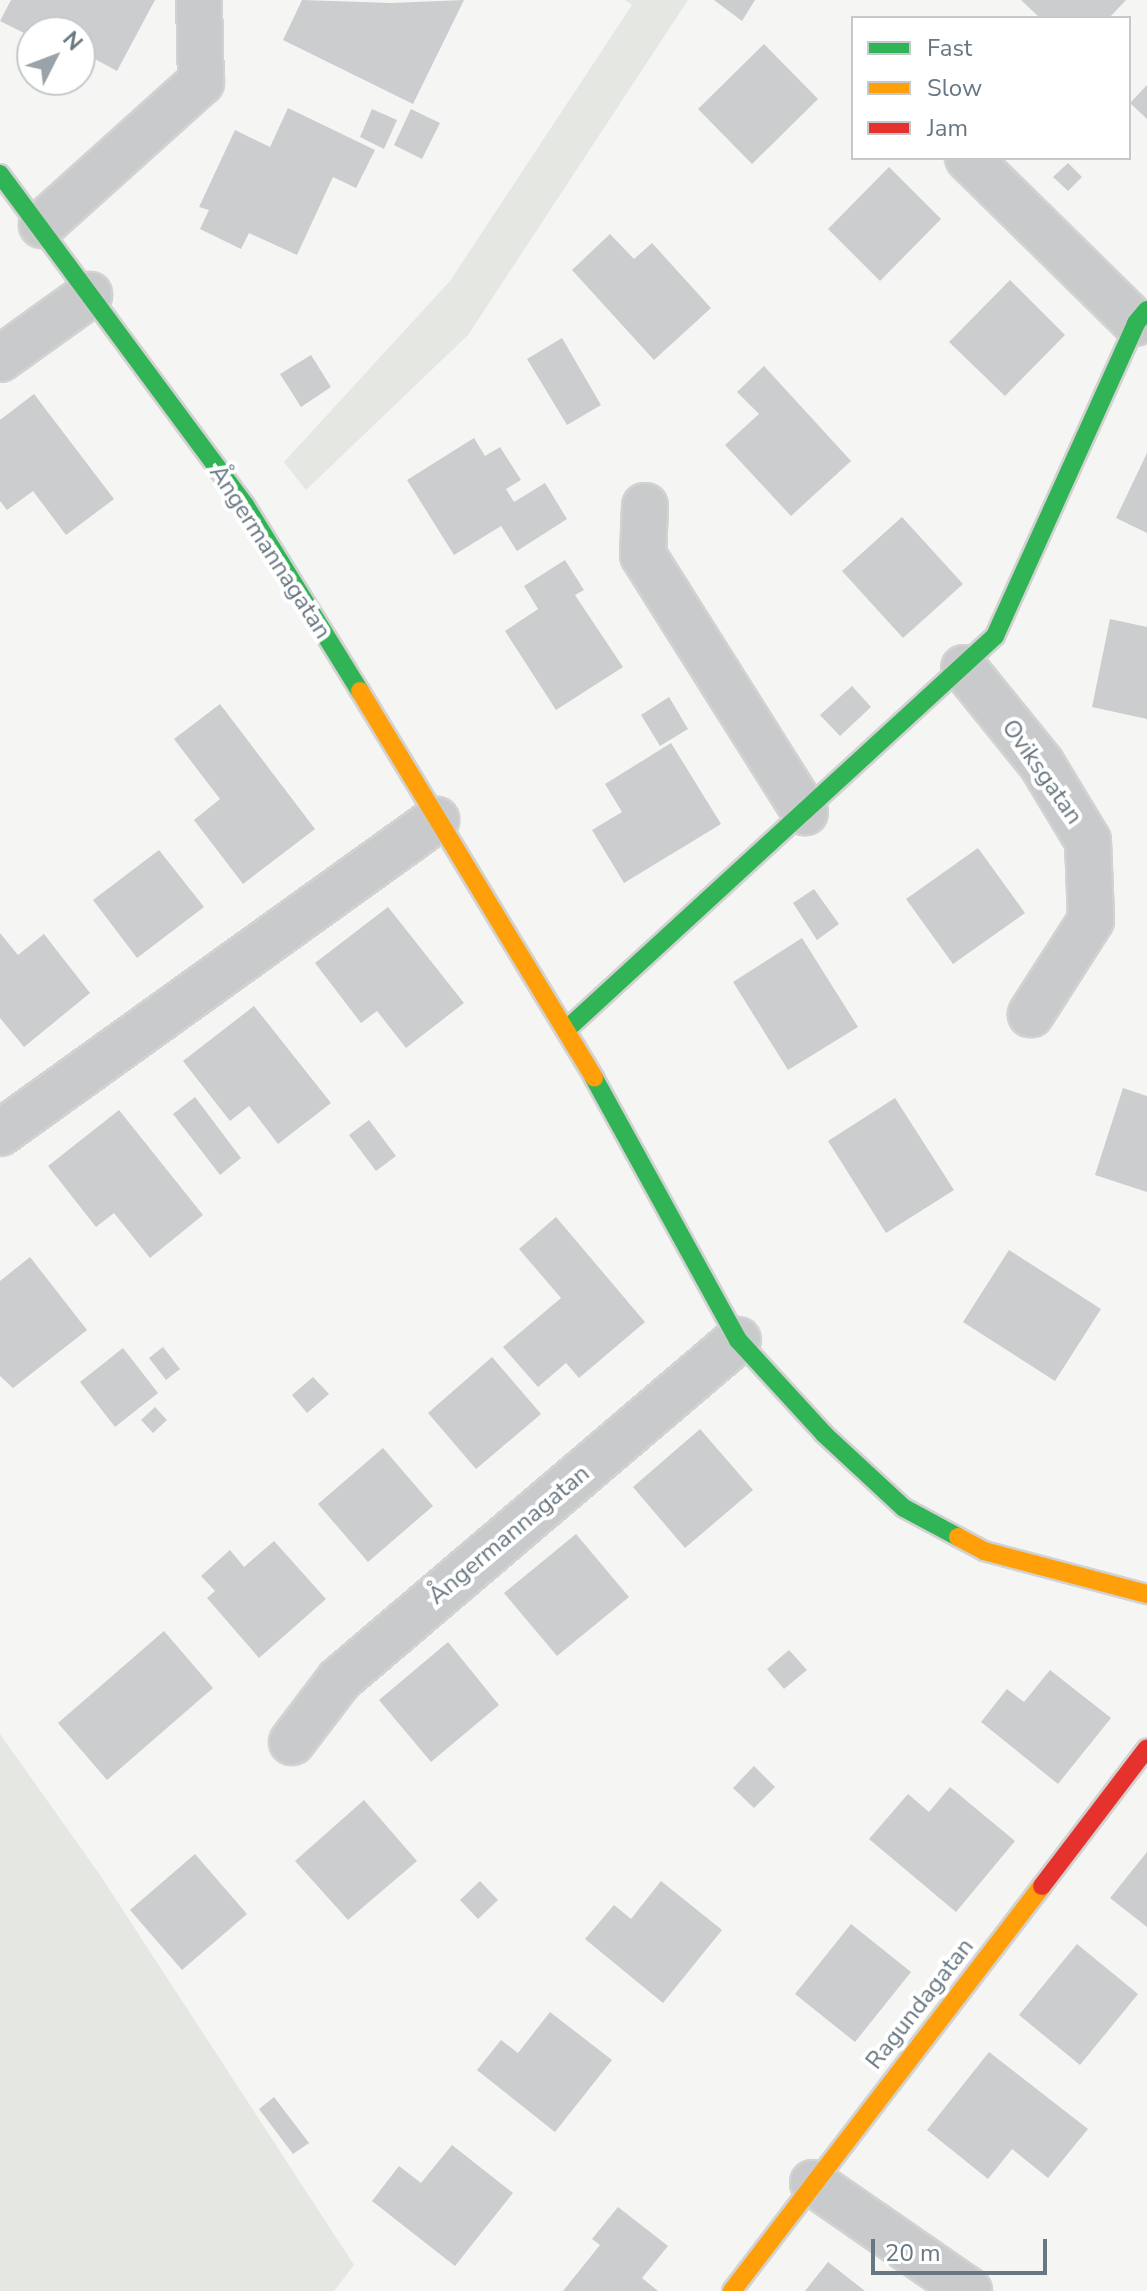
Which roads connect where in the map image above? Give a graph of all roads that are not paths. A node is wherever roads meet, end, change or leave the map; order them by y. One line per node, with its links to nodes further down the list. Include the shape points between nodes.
1 (199, 0): 4 (street, via 201,82)
2 (970, 160): 6 (street)
3 (0, 174): 4 (street, Ångermannagatan)
4 (42, 225): 5 (street, Ångermannagatan)
5 (89, 295): 7 (street); 11 (street, Ångermannagatan, via 245,505)
6 (1141, 317): 9 (street, via 995,636)
7 (0, 359)
8 (645, 506): 10 (street, via 643,555)
9 (964, 668): 10 (street); 12 (street, Oviksgatan, via 1041,763 1088,841 1091,920)
10 (805, 812): 13 (street)
11 (436, 820): 13 (street, Ångermannagatan); 14 (street)
12 (1031, 1014)
13 (567, 1029): 15 (street, Ångermannagatan)
14 (0, 1133)
15 (738, 1340): 16 (street, Ångermannagatan, via 824,1434 904,1508 984,1551); 17 (street, Ångermannagatan, via 339,1680)
16 (1147, 1594)
17 (292, 1742)
18 (1147, 1748): 19 (street, Ragundagatan)
19 (813, 2183): 20 (street, Ragundagatan); 21 (street)
20 (732, 2291)
21 (969, 2291)

